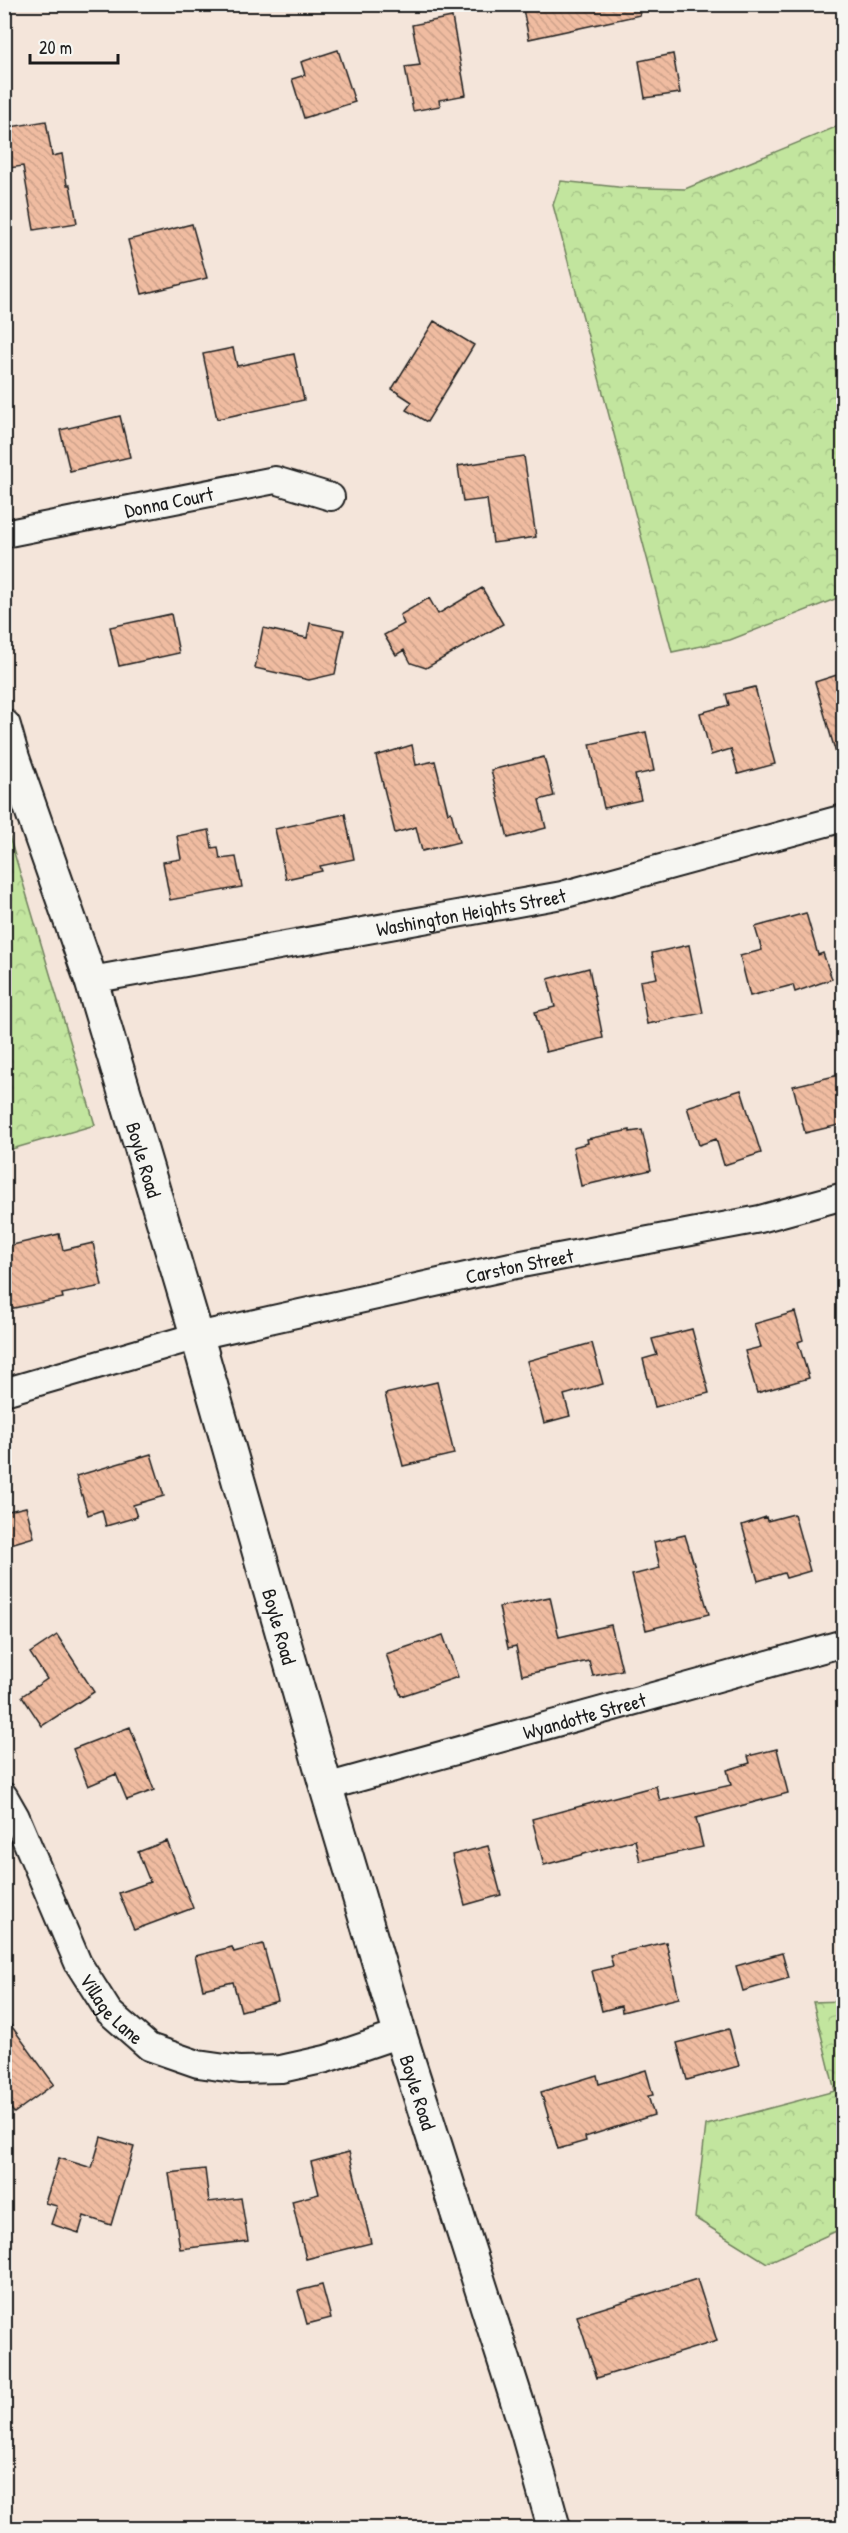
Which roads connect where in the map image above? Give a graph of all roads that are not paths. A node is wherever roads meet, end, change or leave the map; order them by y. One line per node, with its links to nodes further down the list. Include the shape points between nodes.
1 (331, 496): 2 (street, Donna Court, via 275,480)
2 (4, 534)
3 (4, 726): 5 (street, Boyle Road)
4 (843, 818): 5 (street, Washington Heights Street, via 562,895)
5 (91, 980): 7 (street, Boyle Road)
6 (843, 1196): 7 (street, Carston Street, via 760,1219 512,1266)
7 (197, 1336): 8 (street, Carston Street); 10 (street, Boyle Road)
8 (4, 1392)
9 (843, 1642): 10 (street, Wyandotte Street)
10 (326, 1787): 12 (street, Boyle Road)
11 (4, 1796): 12 (street, Village Lane, via 78,1963 109,2012 149,2047 198,2064 240,2070 281,2069 326,2059)
12 (400, 2034): 13 (street, Boyle Road, via 527,2432)
13 (554, 2529)

